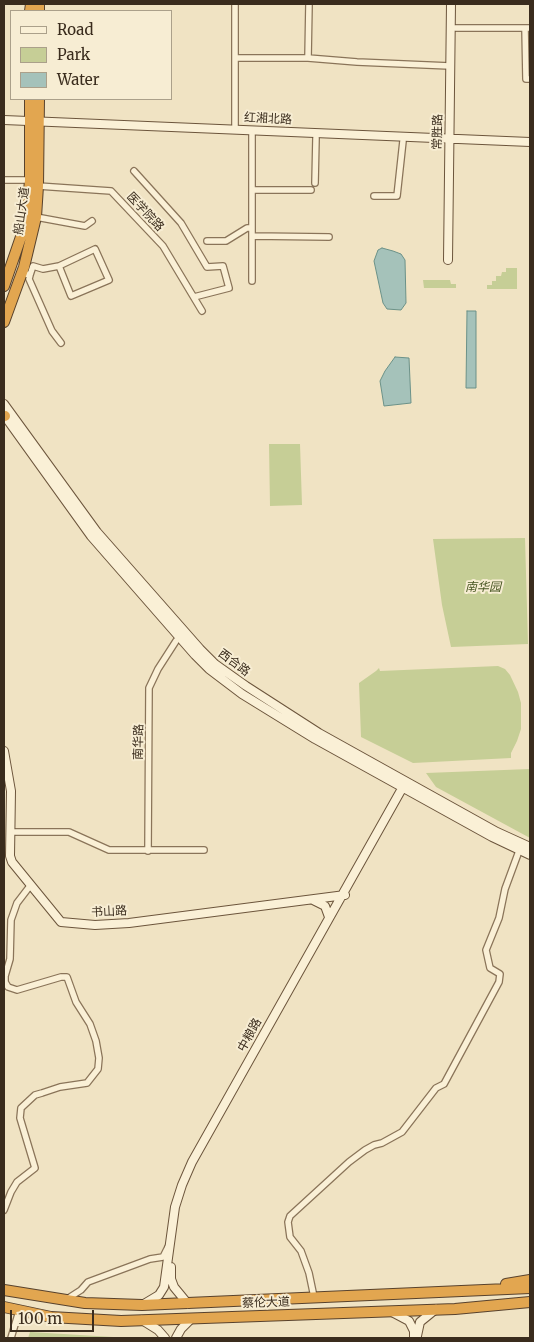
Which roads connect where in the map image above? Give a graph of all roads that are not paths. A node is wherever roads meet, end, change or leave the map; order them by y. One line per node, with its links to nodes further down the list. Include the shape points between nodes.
1 (235, 4): 7 (street)
2 (309, 4): 8 (street)
3 (451, 4): 9 (street, 常胜路)
4 (456, 4): 5 (street, 常胜路)
5 (456, 28): 6 (street); 19 (street, 常胜路)
6 (527, 28): 10 (street, via 526,79)
7 (235, 58): 8 (street); 16 (street)
8 (308, 58): 9 (street)
9 (450, 66): 19 (street, 常胜路)
10 (530, 80)
11 (30, 100): 14 (highway, 船山大道)
12 (39, 100): 14 (highway, 船山大道)
13 (4, 120): 14 (street, 红湘北路)
14 (34, 123): 15 (street, 红湘北路); 16 (street, 红湘北路); 17 (street, 红湘北路); 25 (highway, 船山大道); 27 (highway, 船山大道)
15 (4, 125)
16 (235, 129): 17 (street, 红湘北路)
17 (252, 132): 18 (street, 红湘北路); 19 (street, 红湘北路); 28 (street)
18 (316, 138): 20 (street, 红湘北路); 26 (street)
19 (452, 141): 20 (street, 红湘北路); 21 (street, 红湘北路); 22 (street, 红湘北路); 37 (street, 常胜路)
20 (403, 142): 30 (street, via 397,196)
21 (530, 142)
22 (530, 147)
23 (134, 171): 42 (street, via 182,223 207,267 223,266 229,288)
24 (4, 180): 25 (street)
25 (30, 180): 41 (highway, 船山大道, via 27,216)
26 (315, 183)
27 (38, 186): 31 (highway, 船山大道); 42 (street, 医学院路, via 111,190 163,246)
28 (252, 190): 29 (street); 33 (street)
29 (311, 190)
30 (374, 196)
31 (36, 217): 32 (street, via 85,226); 39 (highway, 船山大道)
32 (92, 221)
33 (252, 228): 34 (street); 36 (street, via 226,241)
34 (252, 236): 35 (street); 40 (street)
35 (329, 237)
36 (207, 241)
37 (451, 260)
38 (59, 266): 38 (street, via 71,296 109,280 95,249); 39 (street, via 43,269 33,266)
39 (26, 274): 44 (highway, 船山大道); 45 (street)
40 (252, 281)
41 (4, 286)
42 (194, 297): 43 (street, 医学院路)
43 (202, 311)
44 (4, 322)
45 (60, 343)
46 (4, 410): 49 (street, 西合路, via 91,536 210,669 242,694 289,723)
47 (176, 641): 52 (street, 南华路, via 149,688)
48 (4, 751): 50 (street, 书山路, via 11,791)
49 (406, 785): 51 (street, 西合路); 54 (street, 西合路); 57 (street, 中粮路)
50 (11, 832): 52 (street, via 69,832 109,850); 56 (street, 书山路, via 12,862)
51 (530, 847)
52 (148, 850): 53 (street)
53 (204, 850)
54 (519, 851): 55 (street, 西合路); 66 (street, via 486,950 490,968 500,974 499,982 444,1084 436,1088 402,1132 374,1144 349,1162 290,1216 290,1237 301,1251)
55 (530, 855)
56 (30, 886): 58 (street, 书山路, via 60,922 95,925); 60 (street, via 17,903 11,920 10,959 5,982 17,990 67,977 76,1002 90,1024 99,1058 98,1069 87,1083 42,1092 21,1108 20,1118 35,1168 17,1182)
57 (344, 895): 58 (street, 书山路); 59 (street, 中粮路); 69 (street, 中粮路, via 185,1185 172,1242 171,1279)
58 (311, 899): 59 (street, via 325,906)
59 (329, 918): 61 (street, 中粮路, via 192,1162 175,1207)
60 (4, 1210)
61 (170, 1242): 67 (street, via 163,1257 88,1282); 70 (street, 中粮路, via 164,1287 159,1295)
62 (530, 1280): 65 (highway)
63 (530, 1288): 65 (highway, 蔡伦大道)
64 (4, 1290): 67 (highway, 蔡伦大道)
65 (476, 1290): 66 (highway, 蔡伦大道)
66 (314, 1297): 69 (highway, 蔡伦大道)
67 (65, 1300): 70 (highway, 蔡伦大道)
68 (530, 1302): 73 (highway, 蔡伦大道)
69 (188, 1304): 70 (highway, 蔡伦大道)
70 (142, 1305)
71 (4, 1308): 75 (highway, 蔡伦大道)
72 (436, 1309): 73 (highway, 蔡伦大道); 76 (highway, 蔡伦大道); 82 (street, via 420,1322)
73 (456, 1309): 74 (highway)
74 (530, 1309)
75 (19, 1311): 78 (highway, 蔡伦大道, via 51,1317); 79 (street)
76 (390, 1311): 77 (highway, 蔡伦大道); 82 (street, via 409,1321)
77 (191, 1319): 78 (highway, 蔡伦大道); 81 (street)
78 (142, 1320): 80 (street)
79 (11, 1338)
80 (165, 1338)
81 (176, 1338)
82 (415, 1338)

